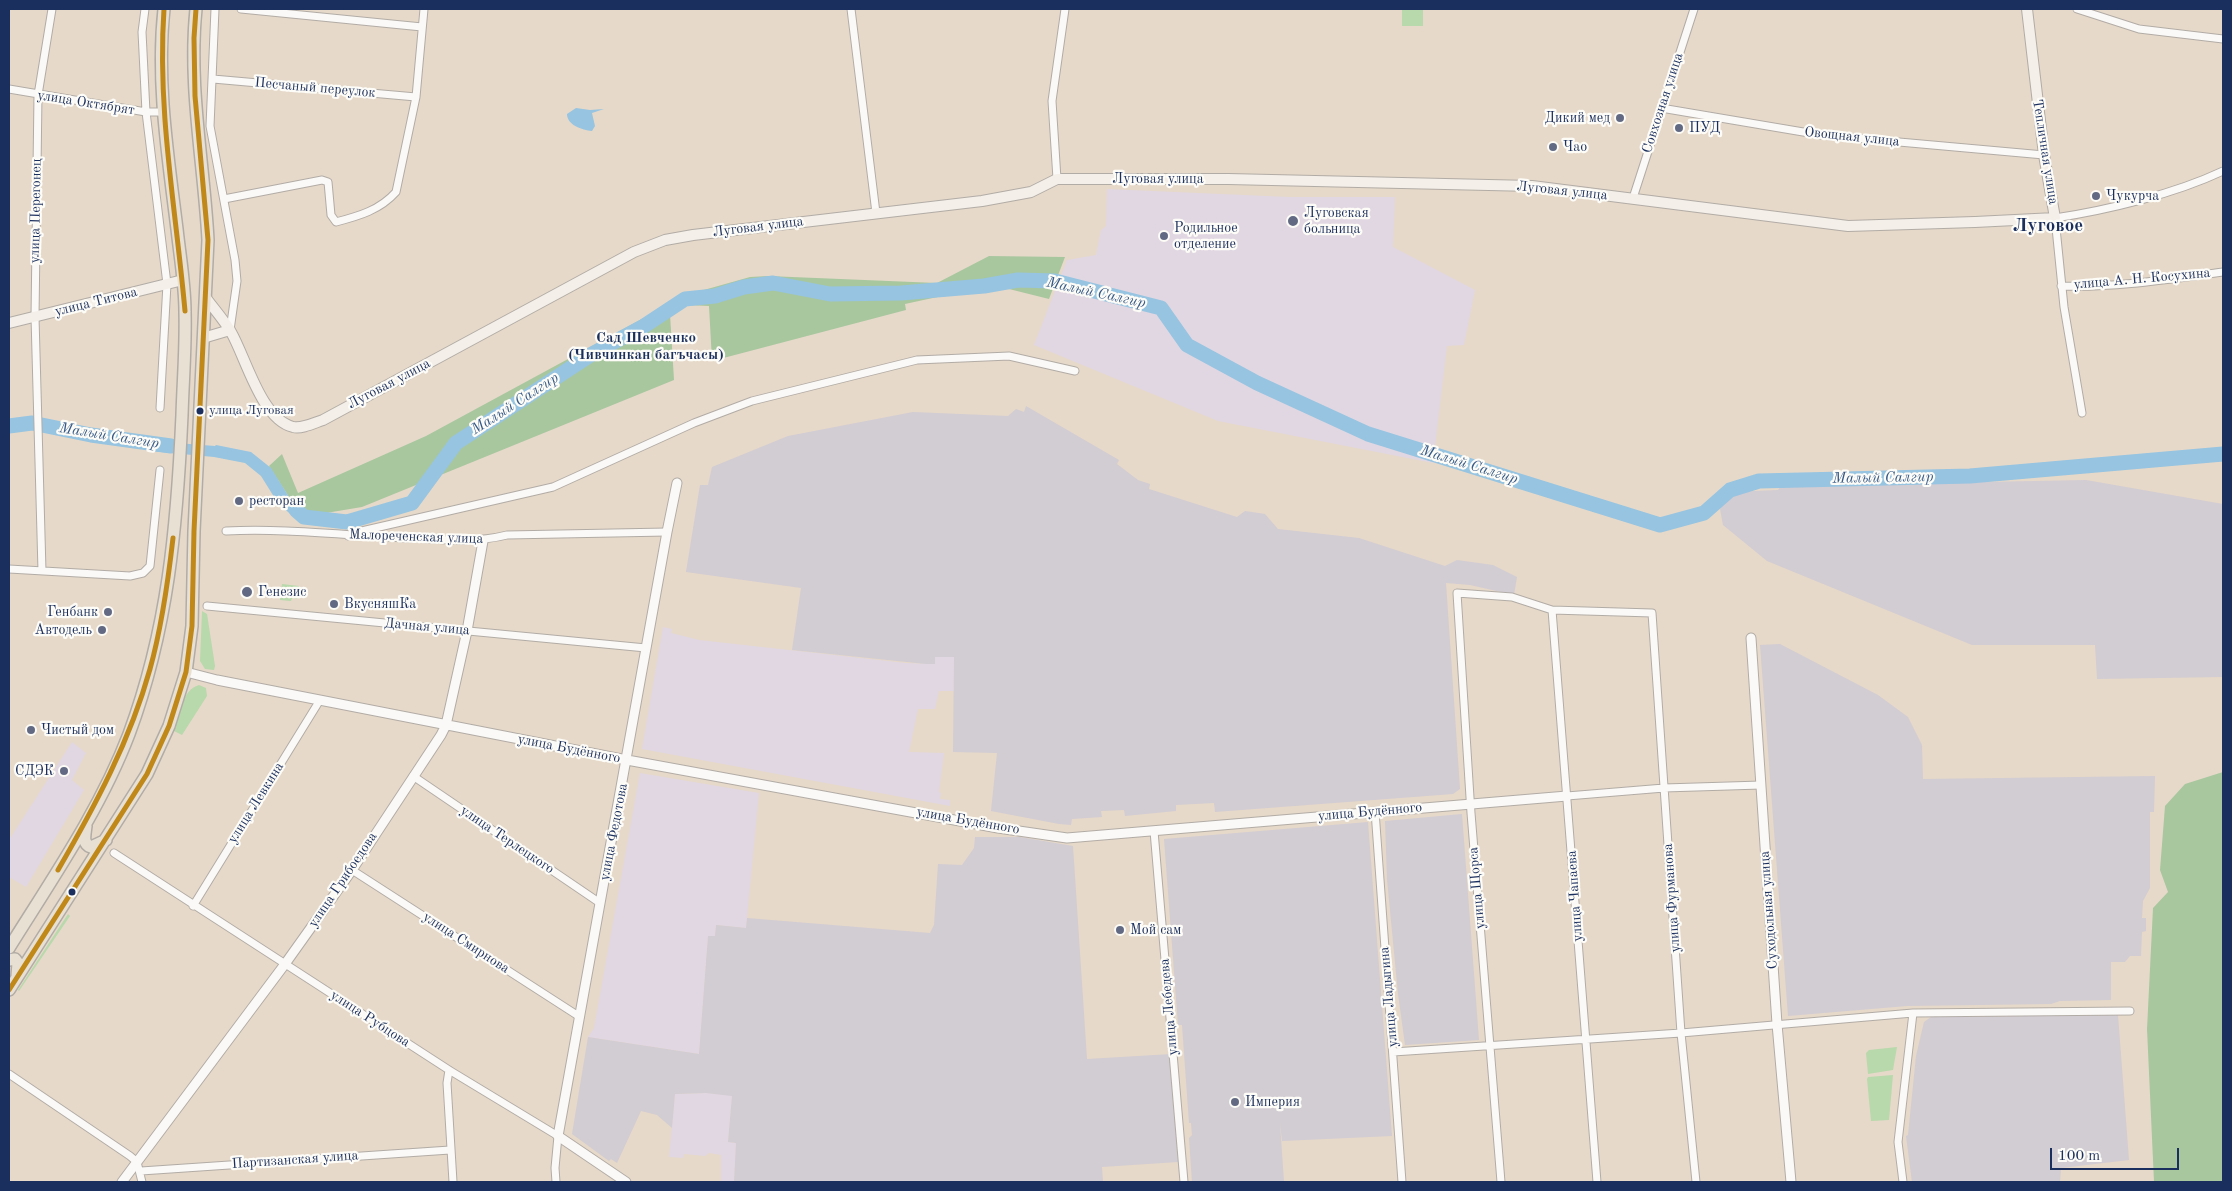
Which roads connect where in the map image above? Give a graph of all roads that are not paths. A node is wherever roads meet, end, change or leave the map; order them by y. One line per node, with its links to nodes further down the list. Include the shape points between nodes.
1 (52, 9): 17 (street, улица Перегонец)
2 (145, 9): 20 (street, via 142,32)
3 (164, 9): 21 (main road, via 161,53)
4 (196, 9): 33 (main road, via 193,88 206,207)
5 (215, 9): 15 (street)
6 (241, 9): 13 (street)
7 (424, 9): 13 (street)
8 (850, 9): 27 (street)
9 (1065, 9): 24 (street, via 1052,101)
10 (1694, 9): 19 (street, Совхозная улица)
11 (2027, 9): 22 (main road, Тепличная улица)
12 (2077, 9): 14 (street, via 2139,28)
13 (422, 27): 18 (street)
14 (2223, 39)
15 (213, 79): 18 (street, Песчаный переулок); 26 (street, via 210,126)
16 (9, 90): 17 (street, улица Октябрят)
17 (38, 95): 20 (street, улица Октябрят); 34 (street, улица Перегонец)
18 (416, 97): 26 (street, via 396,192 386,203 336,222 331,215 328,182 322,180)
19 (1661, 108): 22 (street, Овощная улица, via 1821,135); 25 (street, Совхозная улица)
20 (146, 112): 21 (street, улица Октябрят); 31 (street)
21 (164, 112): 30 (main road)
22 (2044, 155): 28 (main road, Тепличная улица)
23 (2223, 171): 28 (street, Луговая улица, via 2197,183 2082,214)
24 (1057, 179): 25 (main road, Луговая улица, via 1228,179 1532,186); 27 (main road, Луговая улица, via 1031,192)
25 (1633, 198): 28 (main road, Луговая улица, via 1848,226)
26 (224, 199): 36 (street, via 237,281)
27 (876, 213): 36 (main road, Луговая улица, via 680,236 650,245 322,420 301,427 287,424 268,408)
28 (2055, 218): 32 (street, Тепличная улица)
29 (2223, 272): 32 (street, улица А. Н. Косухина, via 2160,281)
30 (183, 280): 31 (main road, улица Титова); 64 (main road, via 186,313 181,431 170,570 153,661 128,736)
31 (167, 284): 34 (main road, улица Титова); 39 (street)
32 (2061, 286): 40 (street, Тепличная улица)
33 (206, 298): 36 (main road, Луговая улица); 37 (main road)
34 (35, 317): 35 (main road, улица Титова); 48 (street, улица Перегонец)
35 (9, 324)
36 (230, 330): 37 (main road)
37 (203, 338): 54 (main road, via 192,626)
38 (1075, 371): 45 (street, via 1009,356 917,360 752,400 554,487)
39 (160, 408)
40 (2082, 413)
41 (160, 470): 48 (street, via 150,566 143,573 130,576)
42 (677, 483): 44 (street, улица Федотова)
43 (226, 531): 45 (street, Малореченская улица, via 268,529)
44 (667, 532): 46 (street, Малореченская улица, via 507,536); 53 (street, улица Федотова)
45 (348, 536): 46 (street, Малореченская улица)
46 (483, 541): 51 (street, улица Грибоедова)
47 (9, 569): 48 (street)
48 (42, 572)
49 (207, 606): 51 (street, Дачная улица)
50 (1552, 610): 60 (street, улица Фурманова, via 1652,613); 61 (street, улица Чапаева); 62 (street, улица Щорса, via 1512,596 1457,593)
51 (467, 631): 53 (street, Дачная улица); 56 (street, улица Грибоедова)
52 (1751, 638): 59 (street, Суходольная улица)
53 (646, 648): 57 (street, улица Федотова)
54 (186, 672): 55 (street, улица Будённого); 66 (main road, via 159,750)
55 (320, 700): 56 (street, улица Будённого); 70 (street, улица Левкина)
56 (446, 725): 57 (street, улица Будённого); 58 (street, улица Грибоедова)
57 (627, 760): 65 (street, улица Будённого, via 1066,838); 69 (street, улица Федотова)
58 (413, 776): 68 (street, улица Грибоедова); 69 (street, улица Терлецкого)
59 (1760, 785): 60 (street, улица Будённого); 79 (street, Суходольная улица)
60 (1664, 788): 61 (street, улица Будённого); 80 (street, улица Фурманова)
61 (1567, 796): 62 (street, улица Будённого); 81 (street, улица Чапаева)
62 (1471, 803): 63 (street, улица Будённого); 82 (street, улица Щорса)
63 (1375, 811): 65 (street, улица Будённого); 83 (street, улица Ладыгина)
64 (86, 824): 66 (main road, via 84,842 87,846); 71 (main road)
65 (1154, 831): 94 (street, улица Лебедева)
66 (106, 840): 74 (main road)
67 (114, 853): 70 (street, улица Рубцова)
68 (352, 870): 73 (street, улица Грибоедова); 78 (street, улица Смирнова)
69 (600, 903): 78 (street, улица Федотова)
70 (193, 906): 73 (street, улица Рубцова)
71 (9, 948)
72 (9, 960): 74 (main road, via 15,959 18,963)
73 (285, 964): 84 (street, улица Рубцова); 88 (street, улица Грибоедова)
74 (17, 976): 75 (main road)
75 (9, 990)
76 (2130, 1011): 77 (street)
77 (1913, 1013): 79 (street); 100 (street, via 1898,1142)
78 (580, 1016): 86 (street, улица Федотова)
79 (1777, 1024): 80 (street); 99 (street, Суходольная улица)
80 (1681, 1033): 81 (street); 98 (street, улица Фурманова)
81 (1586, 1039): 82 (street); 97 (street, улица Чапаева)
82 (1490, 1046): 83 (street); 96 (street, улица Щорса)
83 (1394, 1052): 95 (street, улица Ладыгина)
84 (449, 1070): 86 (street, улица Рубцова); 87 (street)
85 (9, 1074): 88 (street)
86 (558, 1136): 92 (street, улица Федотова); 93 (street, улица Рубцова)
87 (450, 1150): 88 (street, Партизанская улица); 91 (street)
88 (139, 1166): 89 (street, улица Грибоедова); 90 (street)
89 (122, 1182)
90 (142, 1182)
91 (453, 1182)
92 (556, 1182)
93 (626, 1182)
94 (1184, 1182)
95 (1402, 1182)
96 (1501, 1182)
97 (1597, 1182)
98 (1696, 1182)
99 (1791, 1182)
100 (1903, 1182)

